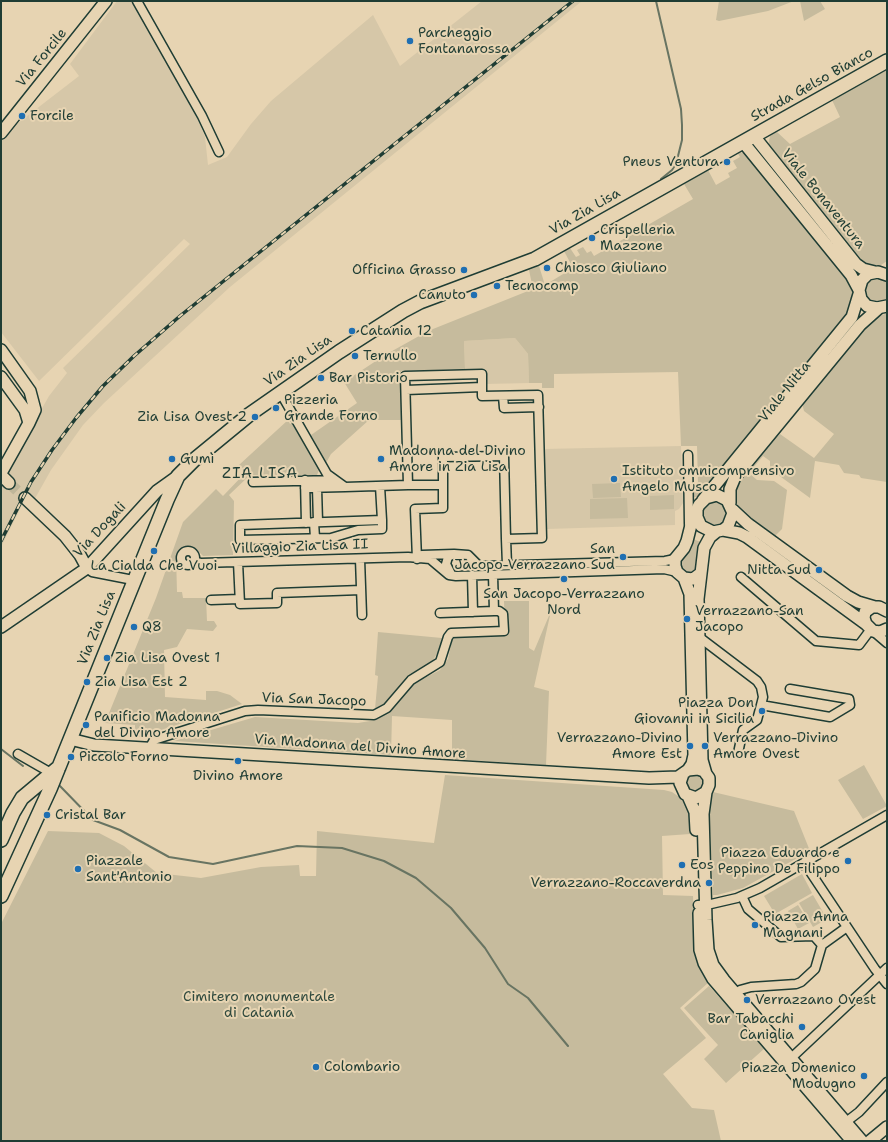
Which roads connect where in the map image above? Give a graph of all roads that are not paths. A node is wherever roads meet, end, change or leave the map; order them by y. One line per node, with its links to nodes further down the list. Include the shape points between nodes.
1 (106, 1): 4 (main road, Via Forcile)
2 (137, 1): 7 (street, via 202,116)
3 (887, 61): 5 (main road, Strada Gelso Bianco)
4 (1, 133)
5 (748, 139): 6 (main road, Strada Gelso Bianco); 8 (main road)
6 (728, 150): 18 (main road, Via Zia Lisa, via 535,259 420,302)
7 (219, 152)
8 (766, 162): 9 (main road, Viale Bonaventura, via 856,264); 11 (main road, via 851,275)
9 (875, 272): 10 (main road, Viale Bonaventura); 11 (main road, via 863,278)
10 (887, 274)
11 (859, 292): 12 (main road, via 867,306); 34 (main road, via 852,317)
12 (885, 307): 35 (main road, Viale Nitta, via 860,325 735,477 730,489)
13 (1, 350): 14 (main road)
14 (19, 374): 15 (main road, via 13,383); 21 (main road, via 30,391 34,404 35,410)
15 (3, 379): 21 (main road, via 25,410)
16 (482, 387): 17 (street); 17 (street, via 482,374 405,376); 19 (street, via 482,396)
17 (406, 390): 27 (street)
18 (280, 392): 24 (street, via 327,474); 32 (main road, Via Zia Lisa, via 212,443)
19 (503, 396): 20 (street, via 538,395); 20 (street, via 504,408)
20 (539, 407): 40 (street, via 542,538)
21 (29, 423): 23 (main road)
22 (688, 455): 34 (street)
23 (4, 477)
24 (334, 480): 26 (street); 30 (street)
25 (253, 482): 26 (street)
26 (305, 484): 31 (street); 37 (street)
27 (408, 485): 28 (street); 29 (street)
28 (443, 485): 40 (street, via 443,457 504,456); 42 (street, via 443,508 415,509)
29 (380, 486): 30 (street); 36 (street)
30 (345, 487): 31 (street)
31 (317, 488): 37 (street)
32 (163, 492): 48 (main road, Via Dogali); 55 (main road, Via Zia Lisa)
33 (25, 498): 48 (main road, via 65,536)
34 (697, 504): 35 (main road, via 709,496 717,495); 38 (main road, via 697,517 701,526 706,530); 44 (main road, via 684,548)
35 (731, 506): 38 (main road, via 730,523); 59 (main road, via 748,524 847,596 858,602)
36 (382, 520): 37 (street); 39 (street, via 382,529 358,530 331,538)
37 (313, 523): 39 (street); 39 (street, via 240,525 240,540)
38 (719, 531): 49 (main road, via 710,537 704,548); 65 (main road, via 739,533 747,537)
39 (315, 538)
40 (506, 539): 47 (street)
41 (454, 554): 42 (street); 47 (street, via 468,555 479,566); 53 (street, via 448,557 446,564)
42 (417, 557): 43 (street, Villaggio Zia Lisa II); 53 (street, via 434,561)
43 (360, 559): 46 (street, Villaggio Zia Lisa II); 56 (street)
44 (675, 559): 47 (street, via 665,562); 52 (main road)
45 (194, 561): 46 (street, Villaggio Zia Lisa II)
46 (238, 562): 58 (street)
47 (507, 565)
48 (87, 568): 55 (street, via 92,572); 64 (main road, Via Dogali)
49 (701, 573): 52 (main road, via 693,579); 67 (main road, via 698,599)
50 (472, 575): 51 (street); 53 (street); 61 (street)
51 (493, 575): 52 (street, via 664,569); 60 (street)
52 (680, 575): 76 (main road, via 687,584 690,594 694,755 692,764)
53 (453, 576)
54 (740, 577): 65 (street, via 816,641 859,645)
55 (133, 580): 71 (main road, Via Zia Lisa)
56 (361, 590): 58 (street, via 277,593 277,603 240,604); 63 (street)
57 (211, 600): 58 (street)
58 (239, 600)
59 (882, 608): 65 (main road, via 869,608 865,612 864,618)
60 (494, 611): 61 (street); 72 (street, Via San Jacopo, via 503,614 504,631 451,633 440,662 411,680 390,705 374,715 245,711 154,740)
61 (473, 612): 62 (street)
62 (440, 613)
63 (362, 614)
64 (1, 627)
65 (870, 628): 66 (main road, via 880,632); 68 (street)
66 (887, 629): 68 (street)
67 (699, 637): 70 (street, via 757,681 761,687); 77 (main road, via 702,760)
68 (887, 643)
69 (790, 689): 70 (street, via 849,699 850,704 830,717)
70 (761, 705): 73 (street, via 757,720 743,730)
71 (70, 739): 72 (main road, Via Madonna del Divino Amore, via 94,745); 75 (main road, Via Zia Lisa)
72 (149, 748): 78 (main road, Via Madonna del Divino Amore)
73 (738, 753)
74 (18, 754): 75 (street)
75 (55, 770): 79 (main road, Via Zia Lisa); 82 (main road, Via Zia Lisa)
76 (686, 772): 77 (main road, via 698,768); 78 (main road, via 673,778); 81 (main road, via 680,781)
77 (706, 774): 80 (main road, via 710,783)
78 (649, 778): 81 (main road)
79 (29, 791): 82 (main road, via 38,792); 84 (main road, Via Zia Lisa, via 13,813)
80 (706, 792): 81 (main road, via 696,798); 85 (main road)
81 (685, 793): 85 (main road, via 695,812)
82 (44, 800): 87 (main road, Via Zia Lisa)
83 (887, 815): 86 (street)
84 (1, 840)
85 (700, 843): 89 (main road)
86 (805, 864): 88 (street); 90 (street)
87 (1, 896)
88 (742, 896): 89 (street); 91 (street, via 748,909 781,937 814,936)
89 (702, 905): 95 (main road, via 710,957 718,973); 96 (main road, via 700,950 708,972)
90 (847, 927): 91 (street); 93 (street)
91 (822, 945): 95 (street, via 815,969 801,982 751,987)
92 (887, 968): 93 (street)
93 (879, 974): 94 (street); 96 (street)
94 (887, 984)
95 (736, 994): 96 (main road)
96 (788, 1061): 98 (main road); 100 (main road)
97 (887, 1082): 98 (street)
98 (846, 1122): 101 (main road)
99 (887, 1127): 102 (main road)
100 (852, 1141)
101 (862, 1141)
102 (870, 1141)

